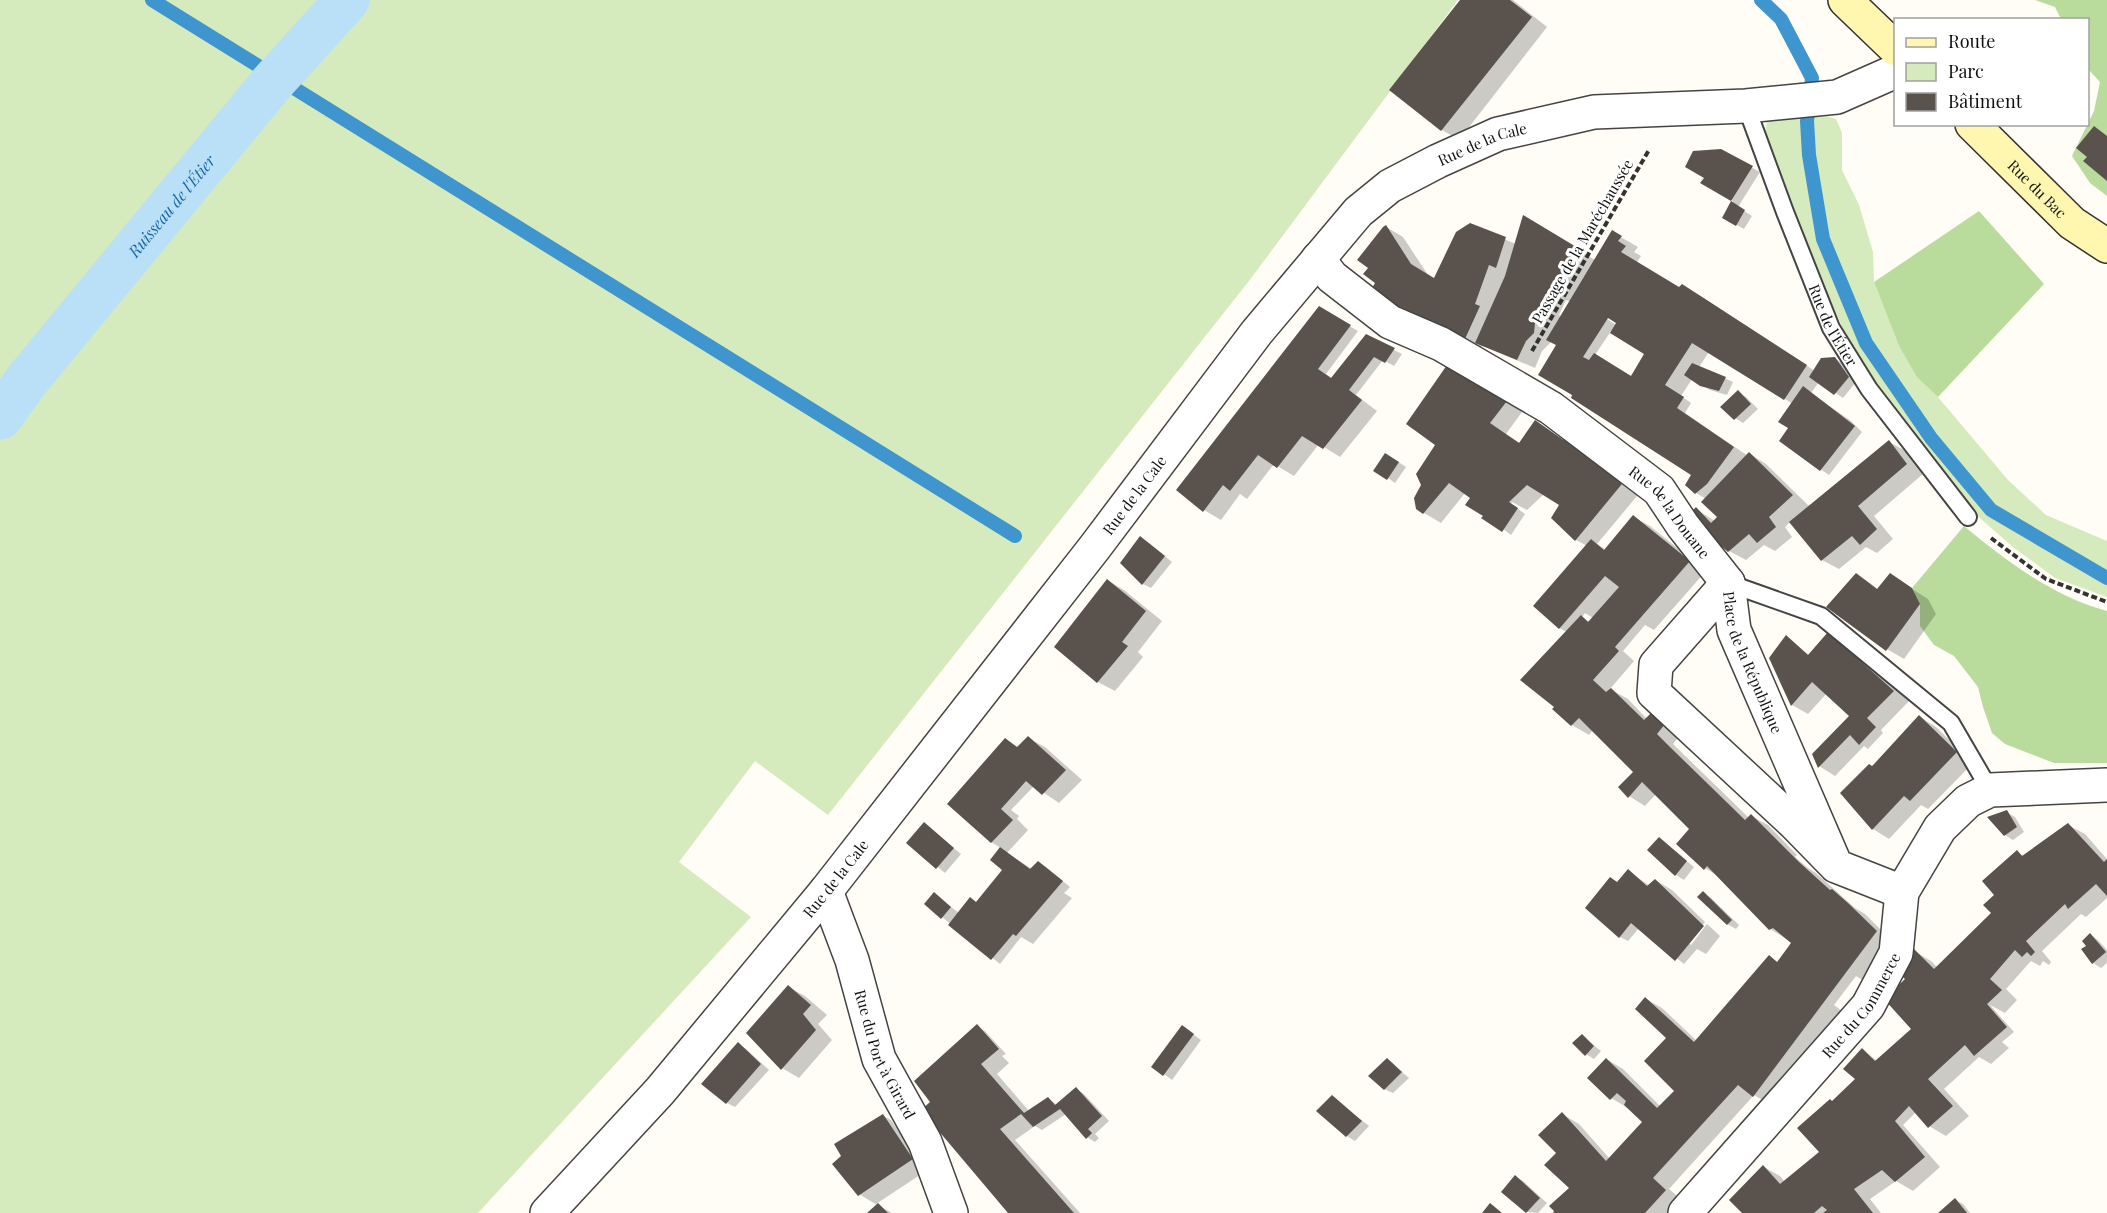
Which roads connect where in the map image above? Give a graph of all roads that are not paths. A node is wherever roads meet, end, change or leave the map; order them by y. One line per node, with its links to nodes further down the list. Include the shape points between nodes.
1 (1845, 0): 2 (main road)
2 (1894, 47)
3 (1894, 72): 4 (street, Rue de la Cale, via 1837,97)
4 (1758, 105): 7 (street, Rue de la Cale, via 1594,112 1498,134 1390,186 1358,212); 8 (lane, Rue de l'Étier, via 1774,183 1831,327 1869,389)
5 (1974, 126): 6 (main road, Rue du Bac, via 2072,224)
6 (2107, 246)
7 (1318, 259): 9 (street, Rue de la Douane, via 1332,277 1390,322 1441,344 1551,408 1659,490); 13 (street, Rue de la Cale, via 1257,332)
8 (1968, 517)
9 (1728, 583): 11 (lane, via 1821,616 1951,723); 12 (street, Place de la République, via 1734,630); 12 (street, Place de la République, via 1656,665 1654,693)
10 (2107, 785): 11 (street, Rue du Commerce)
11 (1990, 790): 14 (street, Rue du Commerce, via 1968,801 1940,828)
12 (1836, 866): 14 (street, Place de la République)
13 (826, 891): 15 (street, Rue de la Cale, via 660,1091); 16 (street, Rue du Port à Girard, via 852,960 879,1059 925,1142)
14 (1902, 892): 17 (street, Rue du Commerce, via 1896,952 1868,1006)
15 (548, 1213)
16 (951, 1213)
17 (1685, 1213)

